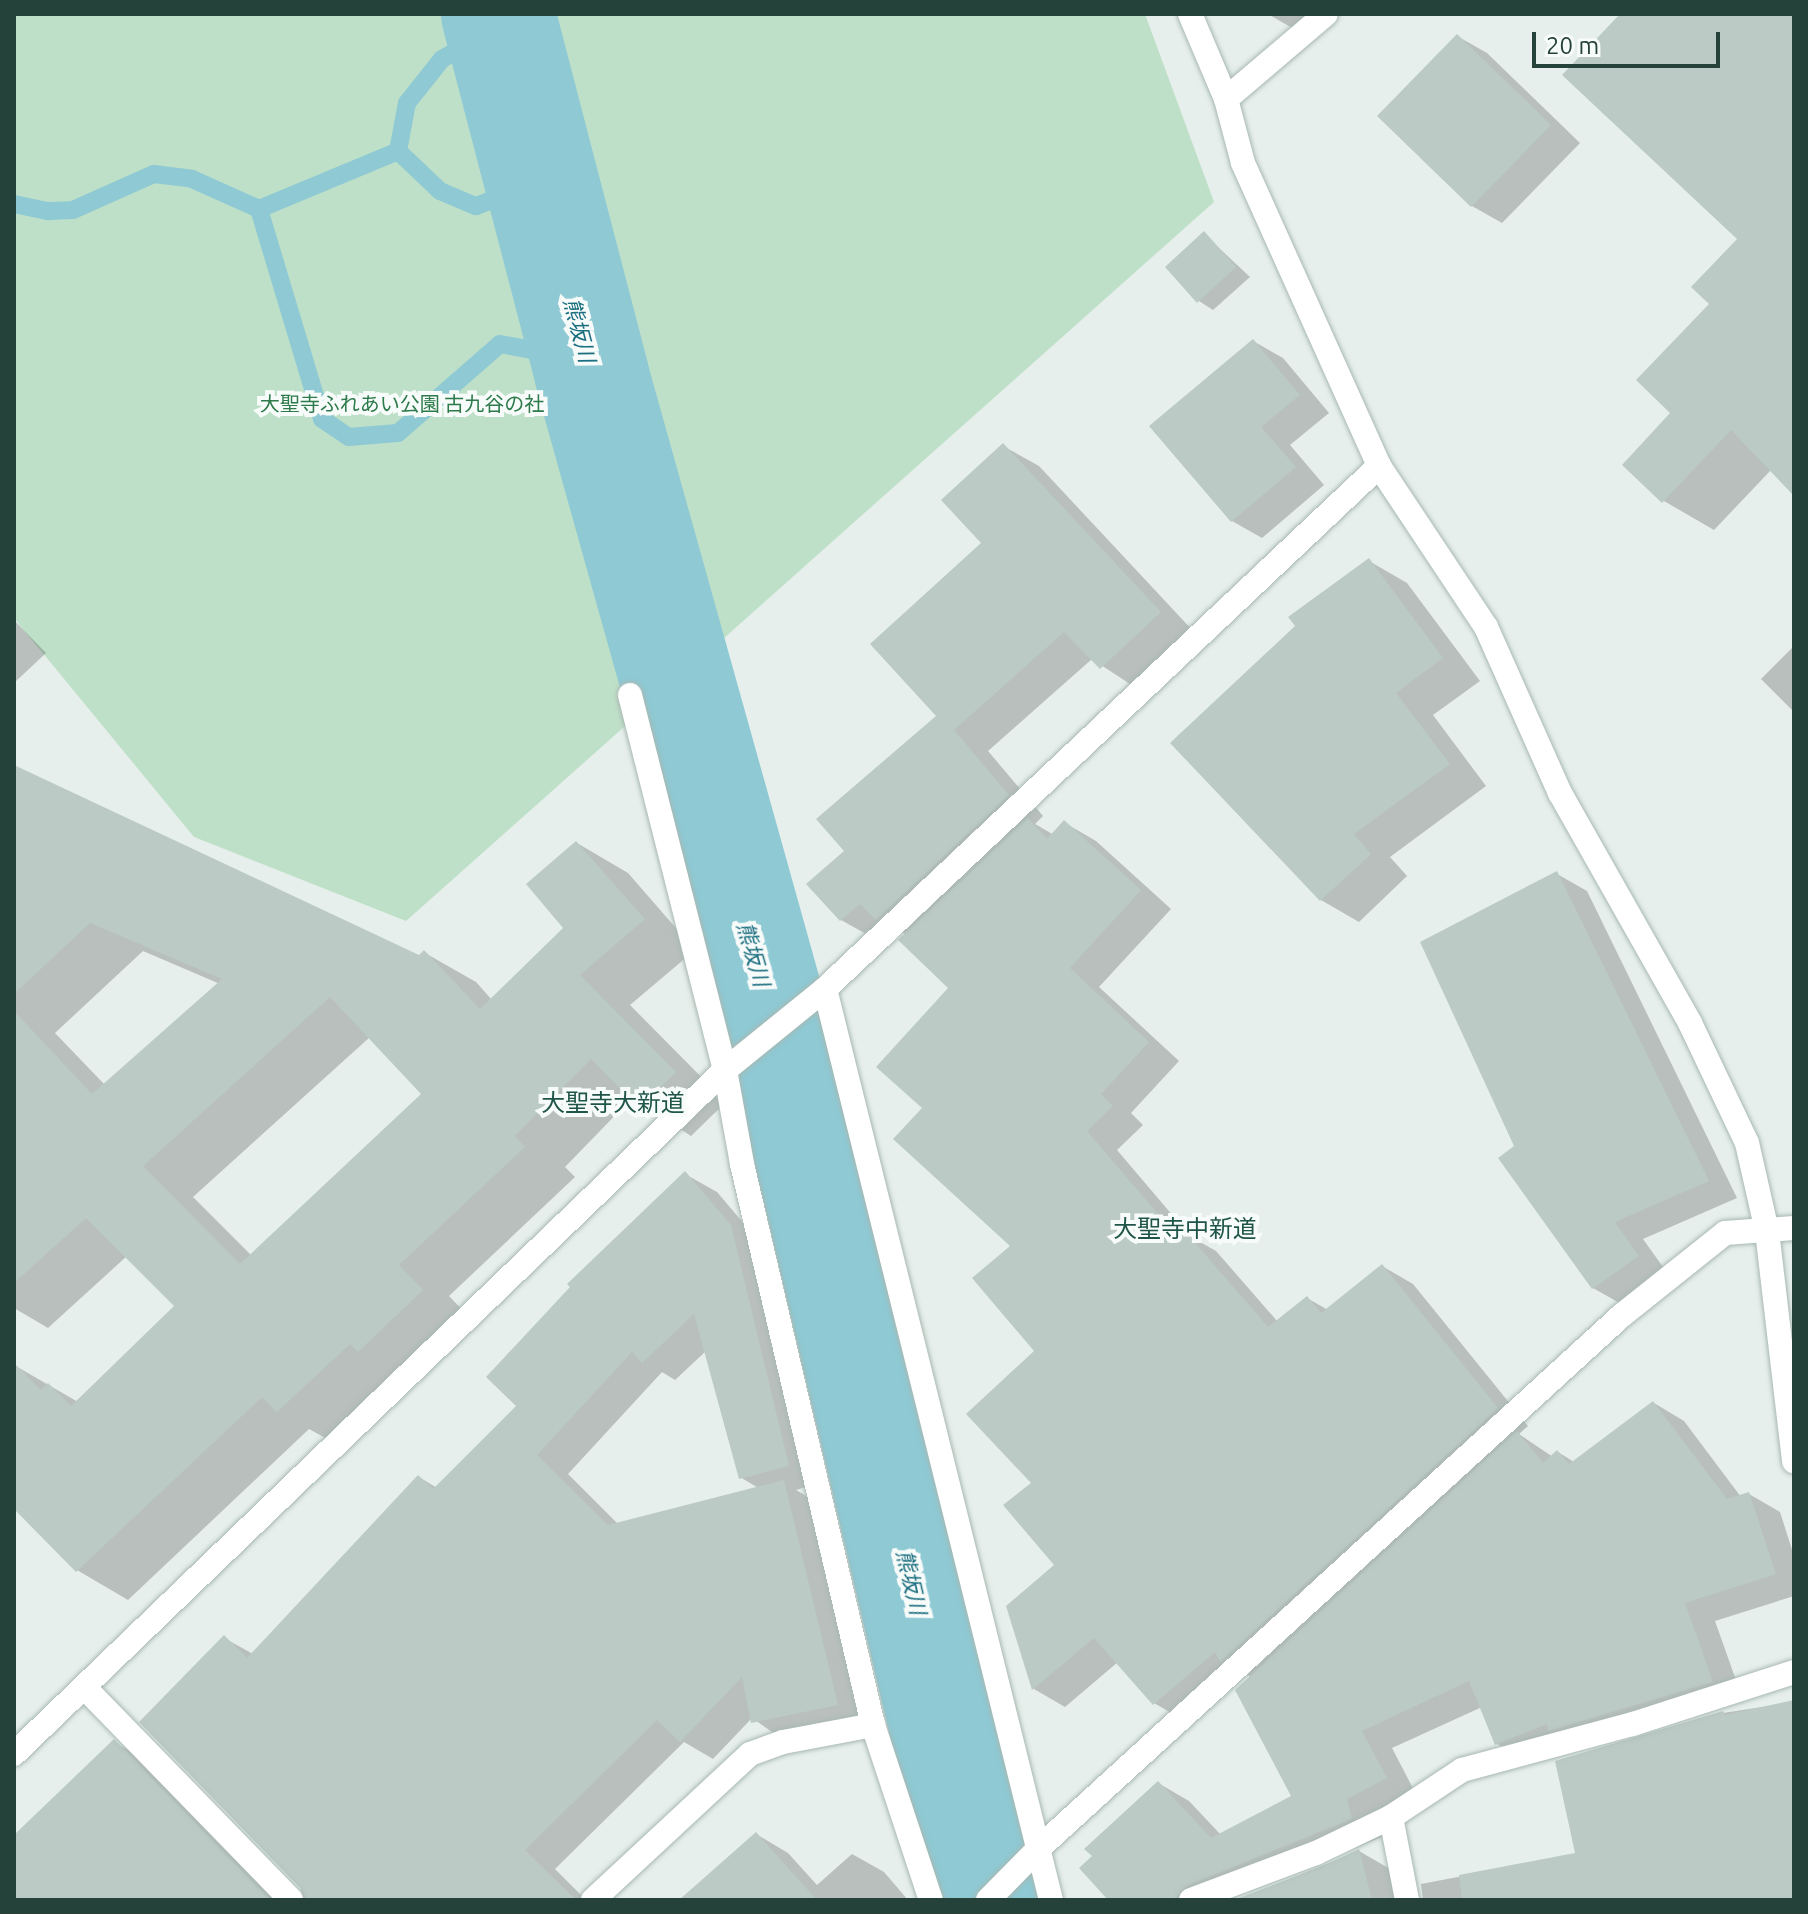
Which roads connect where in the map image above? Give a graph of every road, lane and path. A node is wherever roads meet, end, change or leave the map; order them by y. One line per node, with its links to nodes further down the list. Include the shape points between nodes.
1 (1190, 14): 3 (street)
2 (1326, 14): 3 (street)
3 (1226, 99): 4 (street, via 1243,163)
4 (1379, 466): 6 (street); 9 (street, via 1486,627 1560,793 1690,1023 1747,1143)
5 (630, 695): 7 (street)
6 (825, 989): 7 (street); 16 (street)
7 (725, 1070): 12 (street); 13 (street, via 742,1164)
8 (1794, 1228): 9 (street)
9 (1767, 1231): 10 (street); 16 (street, via 1725,1233 1621,1316)
10 (1794, 1461)
11 (1794, 1672): 15 (street, via 1633,1724 1462,1770)
12 (86, 1689): 14 (street); 17 (street)
13 (873, 1725): 18 (street, via 783,1742 750,1754); 19 (street)
14 (14, 1754)
15 (1391, 1817): 22 (street, via 1316,1853); 23 (street)
16 (1038, 1849): 20 (street); 21 (street)
17 (291, 1900)
18 (593, 1900)
19 (931, 1900)
20 (988, 1900)
21 (1051, 1900)
22 (1191, 1900)
23 (1407, 1900)

